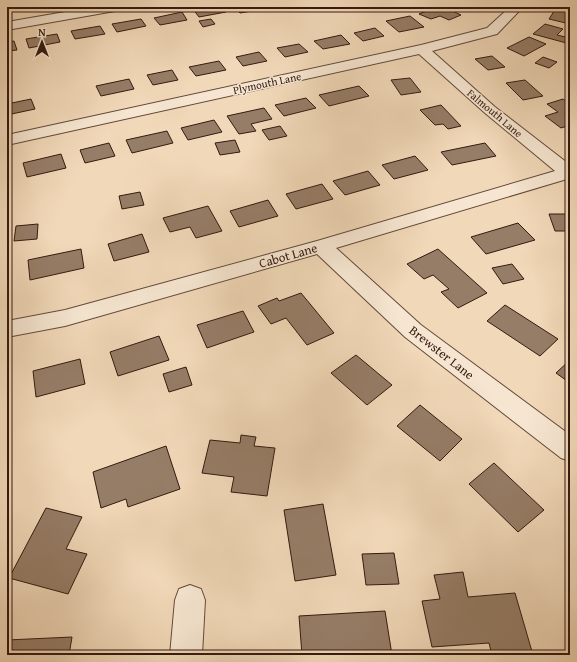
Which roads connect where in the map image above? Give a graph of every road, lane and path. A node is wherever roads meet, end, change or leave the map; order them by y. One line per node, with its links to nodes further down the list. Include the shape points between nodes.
1 (114, 7): 3 (street)
2 (517, 7): 4 (street, Plymouth Lane, via 492,31)
3 (7, 26)
4 (422, 49): 5 (street, Plymouth Lane); 6 (street, Falmouth Lane, via 490,110)
5 (7, 140)
6 (569, 174): 7 (street, Cabot Lane)
7 (322, 246): 8 (street, Cabot Lane, via 65,318); 9 (street, Brewster Lane, via 413,331)
8 (7, 328)
9 (570, 450)
10 (190, 600): 11 (street)
11 (186, 655)

